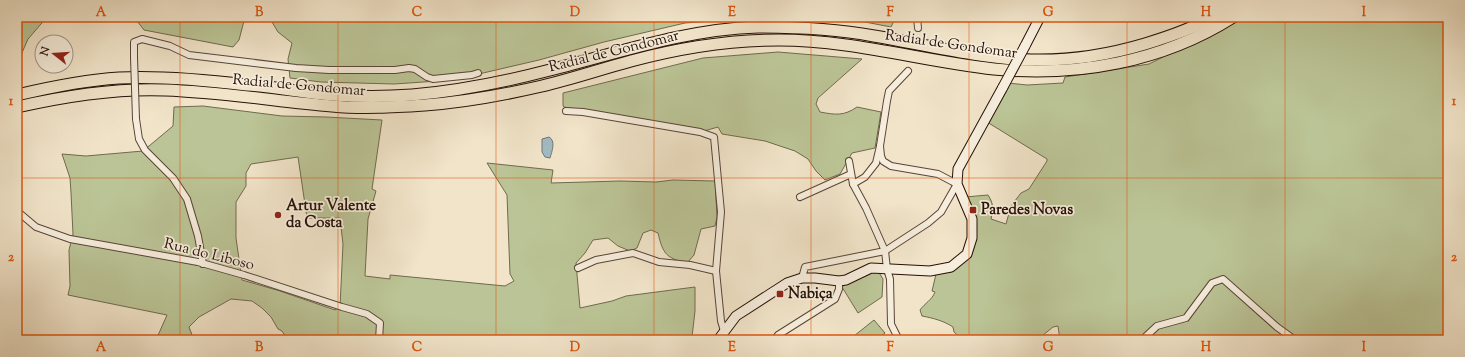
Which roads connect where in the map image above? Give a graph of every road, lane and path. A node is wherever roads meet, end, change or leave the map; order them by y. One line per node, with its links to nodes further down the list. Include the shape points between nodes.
1 (917, 17): 5 (street)
2 (1040, 17): 15 (main road, bridge, via 958,169)
3 (1213, 17): 8 (highway, Radial de Gondomar, via 1167,38 1105,54 1071,59 992,58 873,35 833,30 753,27 698,33 482,86 412,95 333,95 222,82 121,78 58,86)
4 (1233, 17): 9 (highway, Radial de Gondomar, via 1174,47 1107,66 1072,70 993,69 830,43 749,41 676,51 541,86 483,98 426,105 334,106 213,93 126,90 79,95)
5 (918, 28)
6 (908, 71): 11 (street, via 889,91)
7 (478, 73): 19 (street, bridge, via 433,79 409,68 296,68 189,55 170,46 142,39 134,42 139,139 145,150 173,178 187,199)
8 (17, 95)
9 (17, 107)
10 (566, 110): 22 (street, via 700,132 714,137 721,212)
11 (880, 146): 14 (street, via 876,163 865,177); 15 (street, via 883,162 891,166 938,174)
12 (849, 161): 13 (street)
13 (851, 174): 14 (street); 16 (street)
14 (853, 184): 18 (street)
15 (957, 184): 18 (street, via 941,212); 21 (main road, via 972,219 972,238 966,254 951,267 930,271)
16 (800, 197)
17 (17, 211): 19 (street, Rua do Liboso, via 36,227 70,239)
18 (885, 251): 21 (street); 23 (street, via 805,267)
19 (203, 264): 27 (street, Rua do Liboso, via 367,314 380,323)
20 (578, 268): 22 (street, via 596,260 633,253 659,262)
21 (887, 269): 24 (main road, via 871,268); 26 (street, via 890,279 891,324)
22 (716, 271): 25 (street)
23 (802, 278): 24 (main road); 25 (main road, via 788,282 736,316)
24 (839, 281): 29 (street, via 839,289 834,299)
25 (724, 331): 28 (main road)
26 (897, 339)
27 (379, 340)
28 (718, 340)
29 (774, 340)
30 (1142, 340): 31 (street, via 1158,326 1186,318 1212,283 1223,279)
31 (1295, 340)

